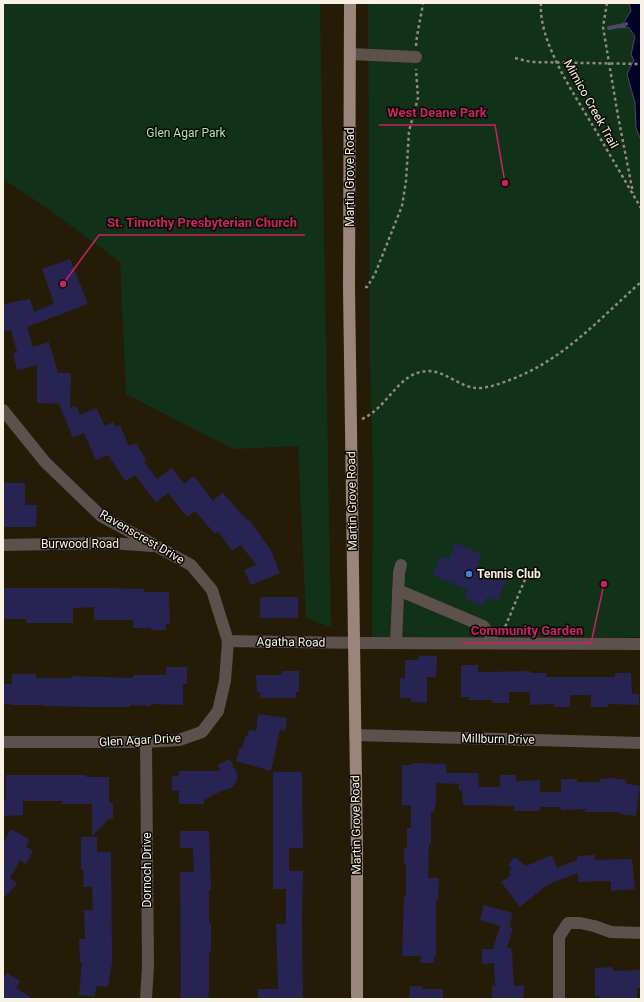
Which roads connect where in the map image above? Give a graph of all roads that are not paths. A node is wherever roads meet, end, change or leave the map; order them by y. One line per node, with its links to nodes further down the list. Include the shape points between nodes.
1 (350, 3): 2 (main road, Martin Grove Road)
2 (350, 54): 3 (street); 10 (main road, Martin Grove Road, via 349,288)
3 (416, 57)
4 (3, 410): 6 (street, Ravenscrest Drive, via 45,462 101,516)
5 (3, 545): 6 (street, Burwood Road, via 111,543)
6 (157, 546): 9 (street, Ravenscrest Drive, via 191,565 212,590)
7 (401, 565): 8 (street)
8 (398, 590): 11 (street); 12 (street, via 483,626)
9 (228, 641): 10 (street, Agatha Road); 16 (street, Glen Agar Drive, via 225,680 218,711 202,732 179,740)
10 (354, 643): 11 (street, Agatha Road); 14 (main road, Martin Grove Road)
11 (396, 643): 12 (street, Agatha Road)
12 (496, 643): 13 (street, Agatha Road)
13 (641, 644)
14 (355, 735): 17 (street, Millburn Drive); 20 (main road, Martin Grove Road)
15 (3, 742): 16 (street, Glen Agar Drive)
16 (146, 742): 19 (street, Dornoch Drive)
17 (641, 743)
18 (641, 933): 21 (street, via 612,932 580,923 568,923 559,937)
19 (146, 999)
20 (357, 999)
21 (559, 999)

